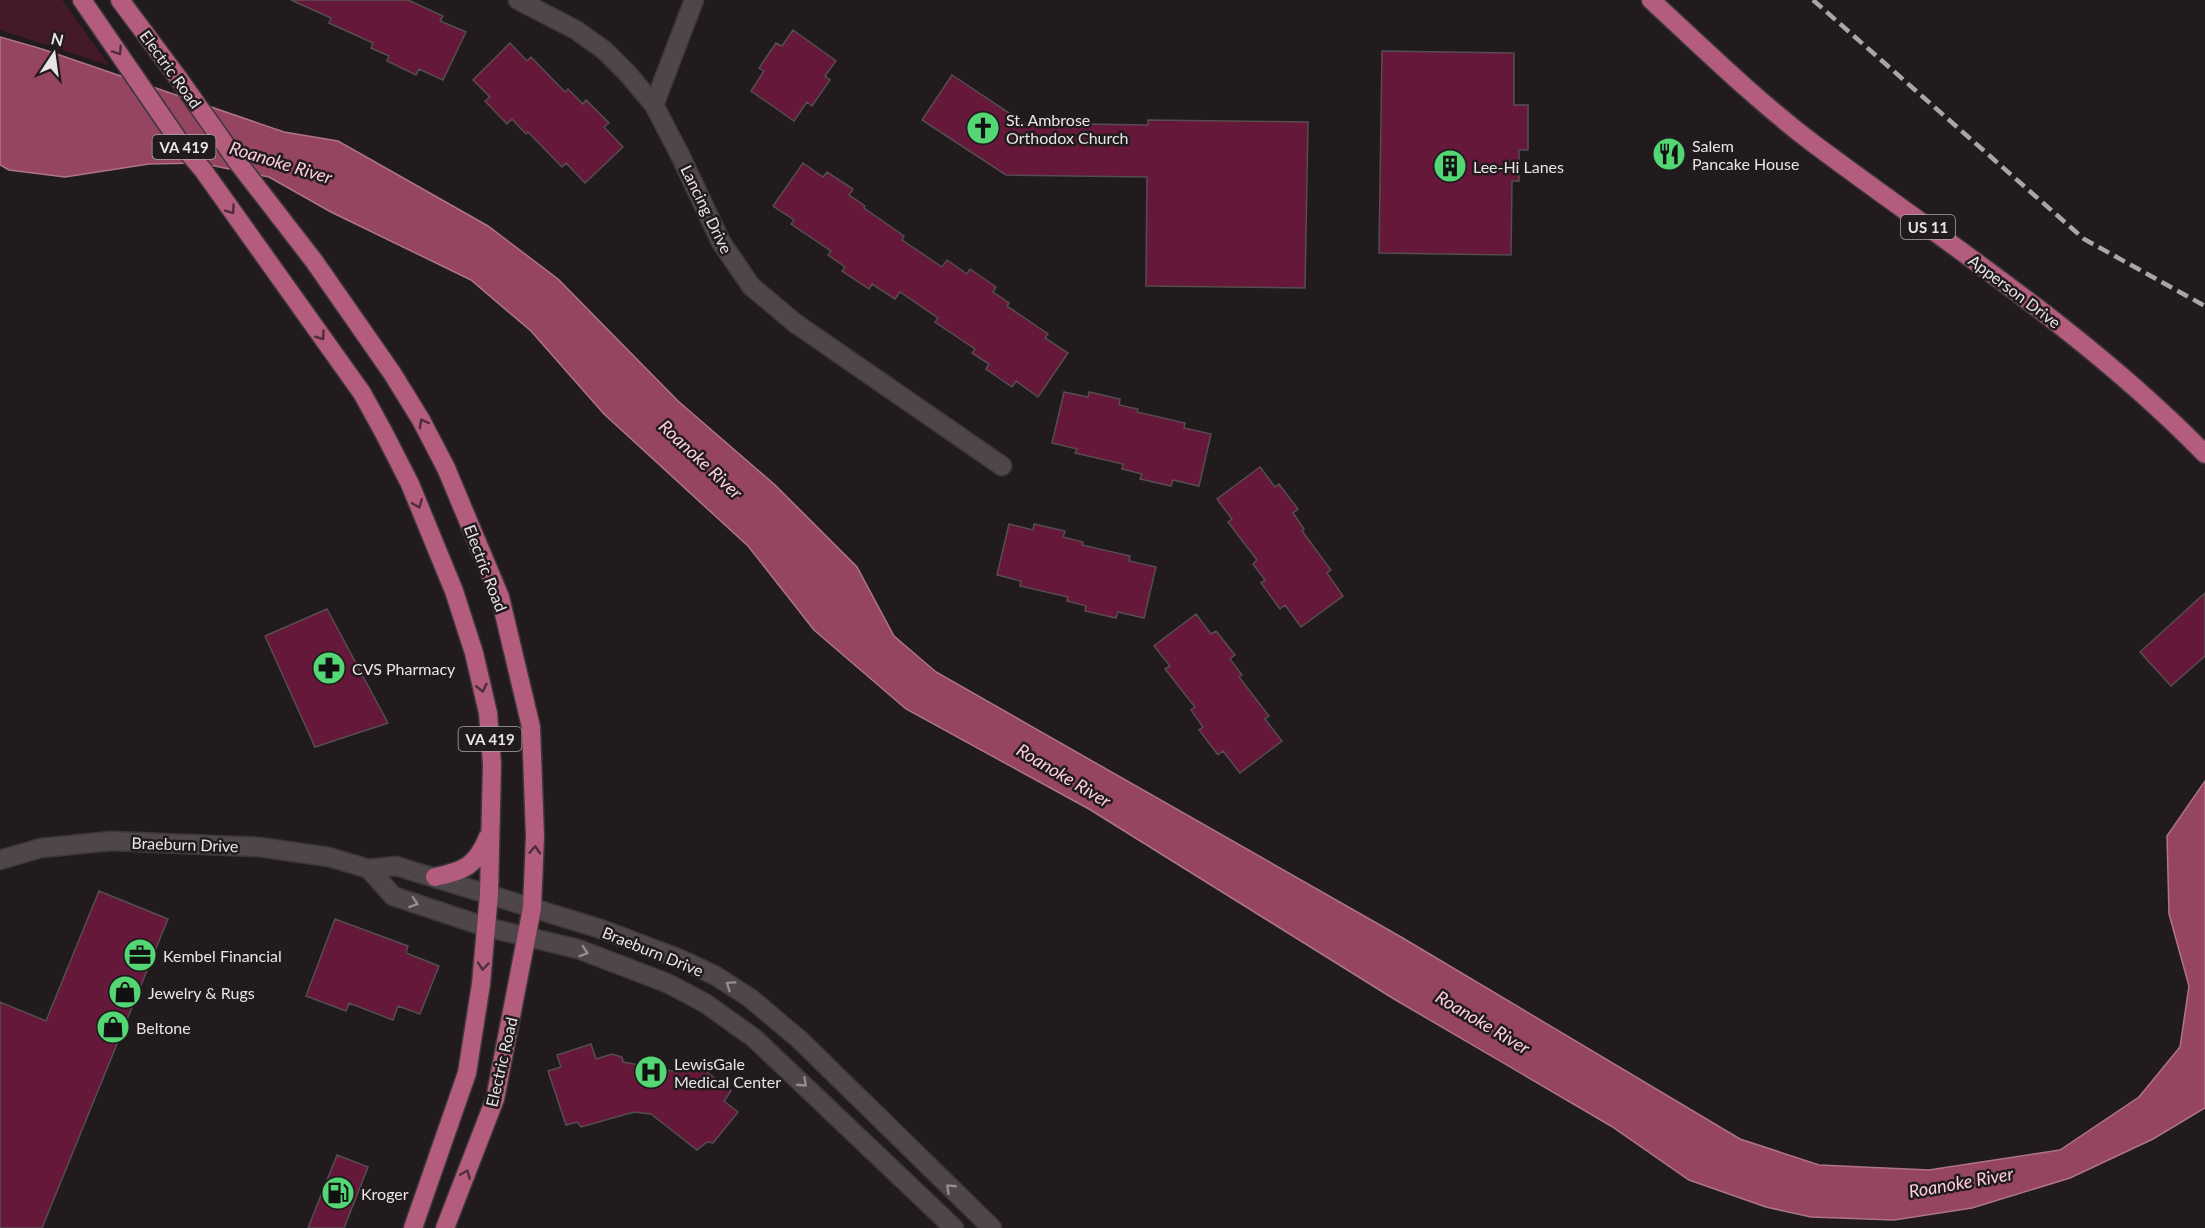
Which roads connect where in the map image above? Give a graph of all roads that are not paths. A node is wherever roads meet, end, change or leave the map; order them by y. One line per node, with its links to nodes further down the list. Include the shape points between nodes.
1 (120, 0): 14 (main road, Electric Road / VA 419, one-way to 1, via 536,836 531,727 500,597 446,468 392,373 314,261)
2 (518, 0): 6 (street, Lancing Drive, via 576,30 604,50)
3 (694, 0): 6 (street)
4 (1651, 0): 7 (main road, Apperson Drive / US 11, via 1763,104 2037,306 2108,363)
5 (83, 1): 9 (main road, Electric Road / VA 419, one-way to 9, via 181,144 362,393 410,484 453,591 474,653 488,713 492,764)
6 (654, 105): 8 (street, Lancing Drive, via 721,242 751,286 795,323)
7 (2205, 454)
8 (1002, 466)
9 (490, 833): 12 (main road, via 474,862 454,873); 13 (main road, Electric Road / VA 419)
10 (0, 860): 11 (street, Braeburn Drive, via 41,848 111,841 259,847 329,857)
11 (369, 869): 12 (street, Braeburn Drive, via 396,866); 15 (street, Braeburn Drive, one-way to 15, via 393,896)
12 (435, 877): 13 (street, Braeburn Drive)
13 (489, 894): 14 (street, Braeburn Drive); 15 (main road, Electric Road / VA 419)
14 (532, 908): 16 (main road, Electric Road / VA 419); 17 (street, Braeburn Drive, one-way to 14, via 716,976 680,959)
15 (486, 927): 16 (street, Braeburn Drive); 21 (main road, Electric Road / VA 419, one-way to 21, via 467,1072)
16 (527, 938): 18 (street, Braeburn Drive, one-way to 18, via 578,949 667,983); 22 (main road, Electric Road / VA 419, one-way to 16, via 495,1099)
17 (756, 1004): 18 (street); 19 (street, Braeburn Drive, via 800,1041)
18 (741, 1027): 20 (street, Braeburn Drive, one-way to 20)
19 (928, 1167): 20 (street); 24 (street, Braeburn Drive, one-way to 19)
20 (908, 1183): 23 (street, Braeburn Drive)
21 (413, 1228)
22 (445, 1228)
23 (954, 1228)
24 (992, 1228)

